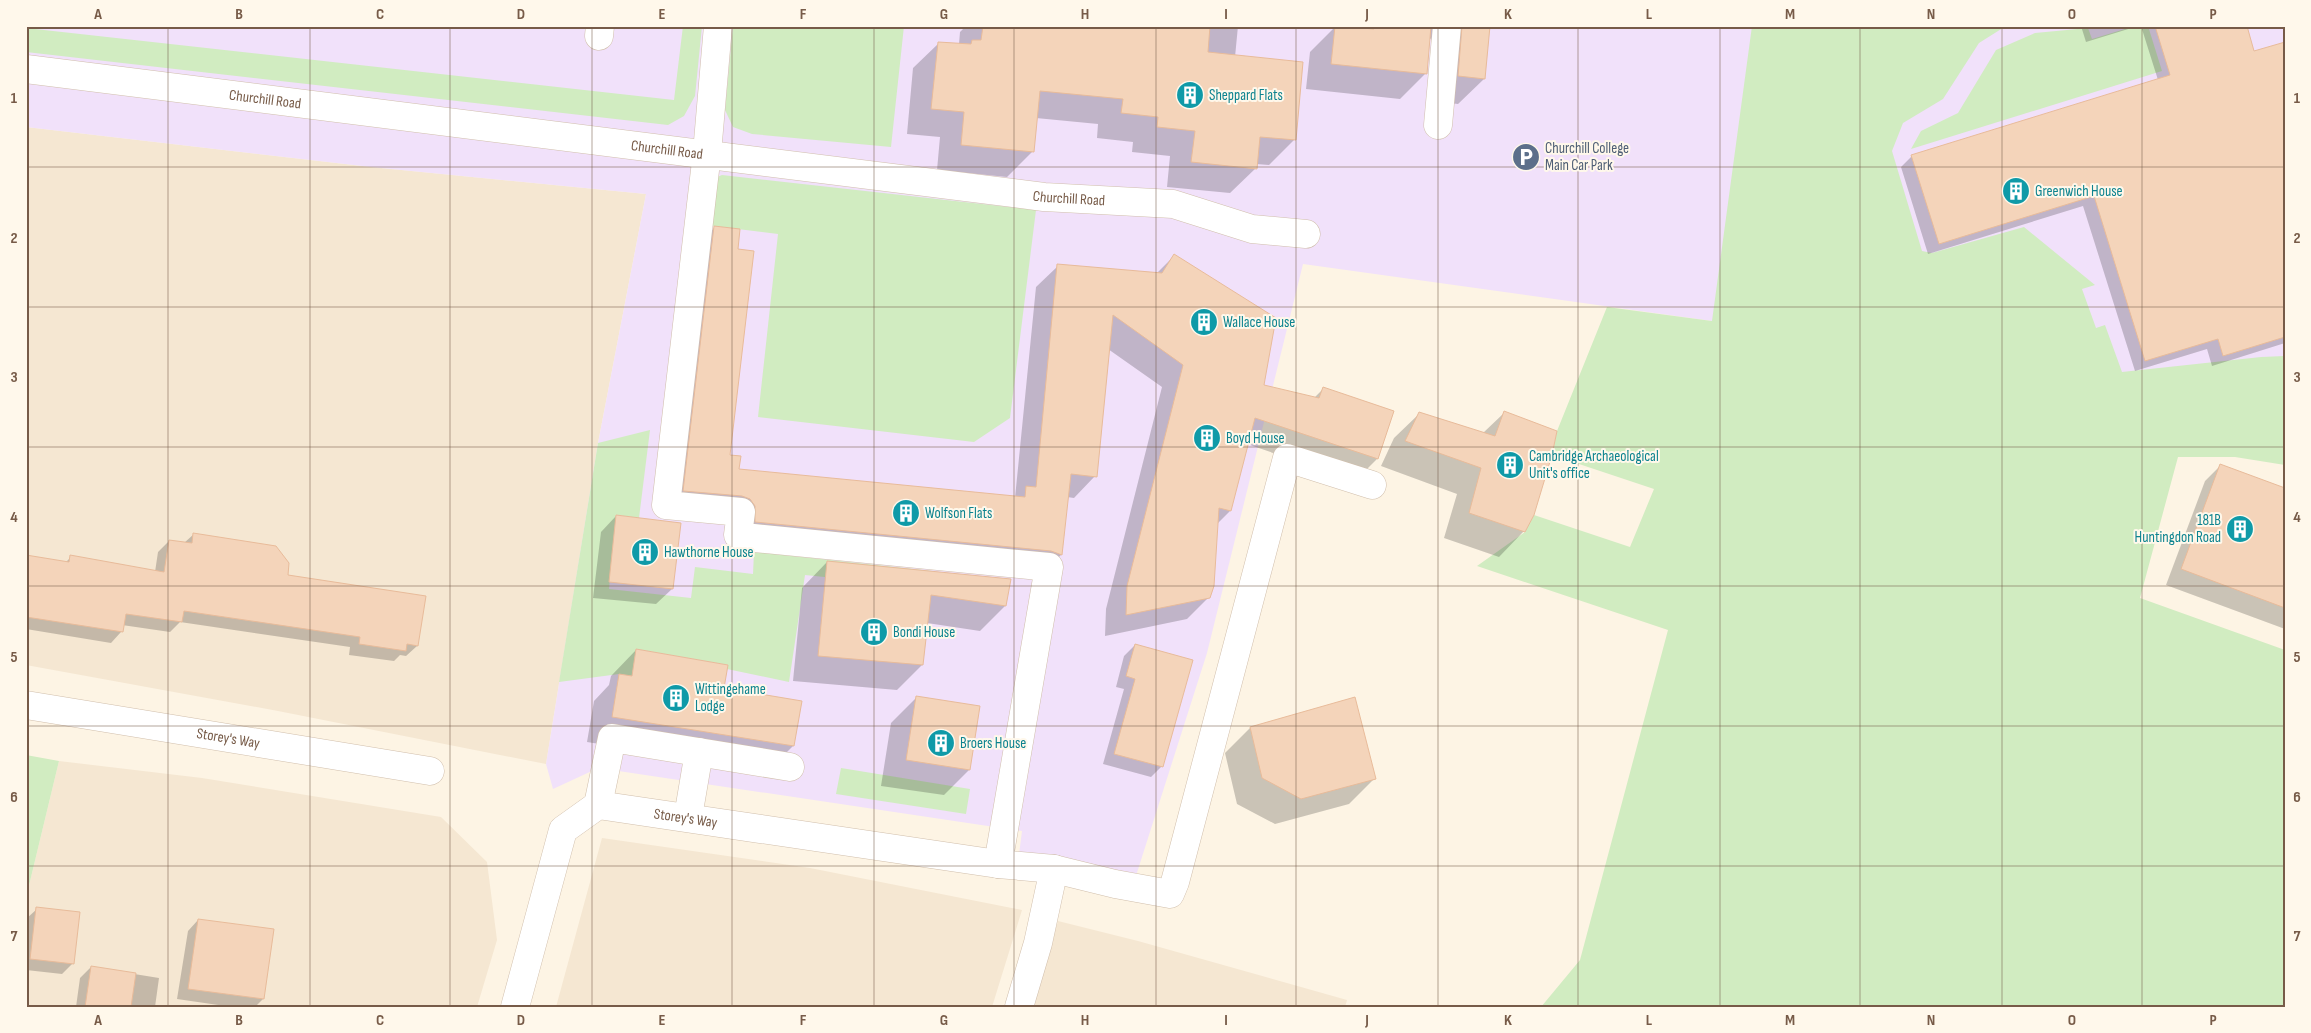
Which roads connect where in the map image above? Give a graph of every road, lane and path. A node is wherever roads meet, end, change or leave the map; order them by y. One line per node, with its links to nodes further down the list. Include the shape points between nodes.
1 (718, 26): 5 (street)
2 (1447, 26): 4 (street)
3 (26, 69): 5 (street, Churchill Road)
4 (1438, 125)
5 (707, 153): 6 (street, Churchill Road, via 1044,197 1172,204 1252,229); 14 (street, via 666,505 741,512 738,535 744,536 1048,567)
6 (1306, 234)
7 (1372, 485): 15 (street, Storey's Way, via 1287,458 1170,894)
8 (26, 705): 11 (street, Storey's Way)
9 (699, 752): 10 (street); 12 (street, via 612,738); 13 (street)
10 (790, 767)
11 (430, 771)
12 (598, 805): 13 (street, Storey's Way); 16 (street, via 563,830)
13 (688, 816): 14 (street, Storey's Way)
14 (998, 864): 15 (street, Storey's Way)
15 (1054, 869): 17 (street, via 1038,943)
16 (515, 1007)
17 (1018, 1007)

